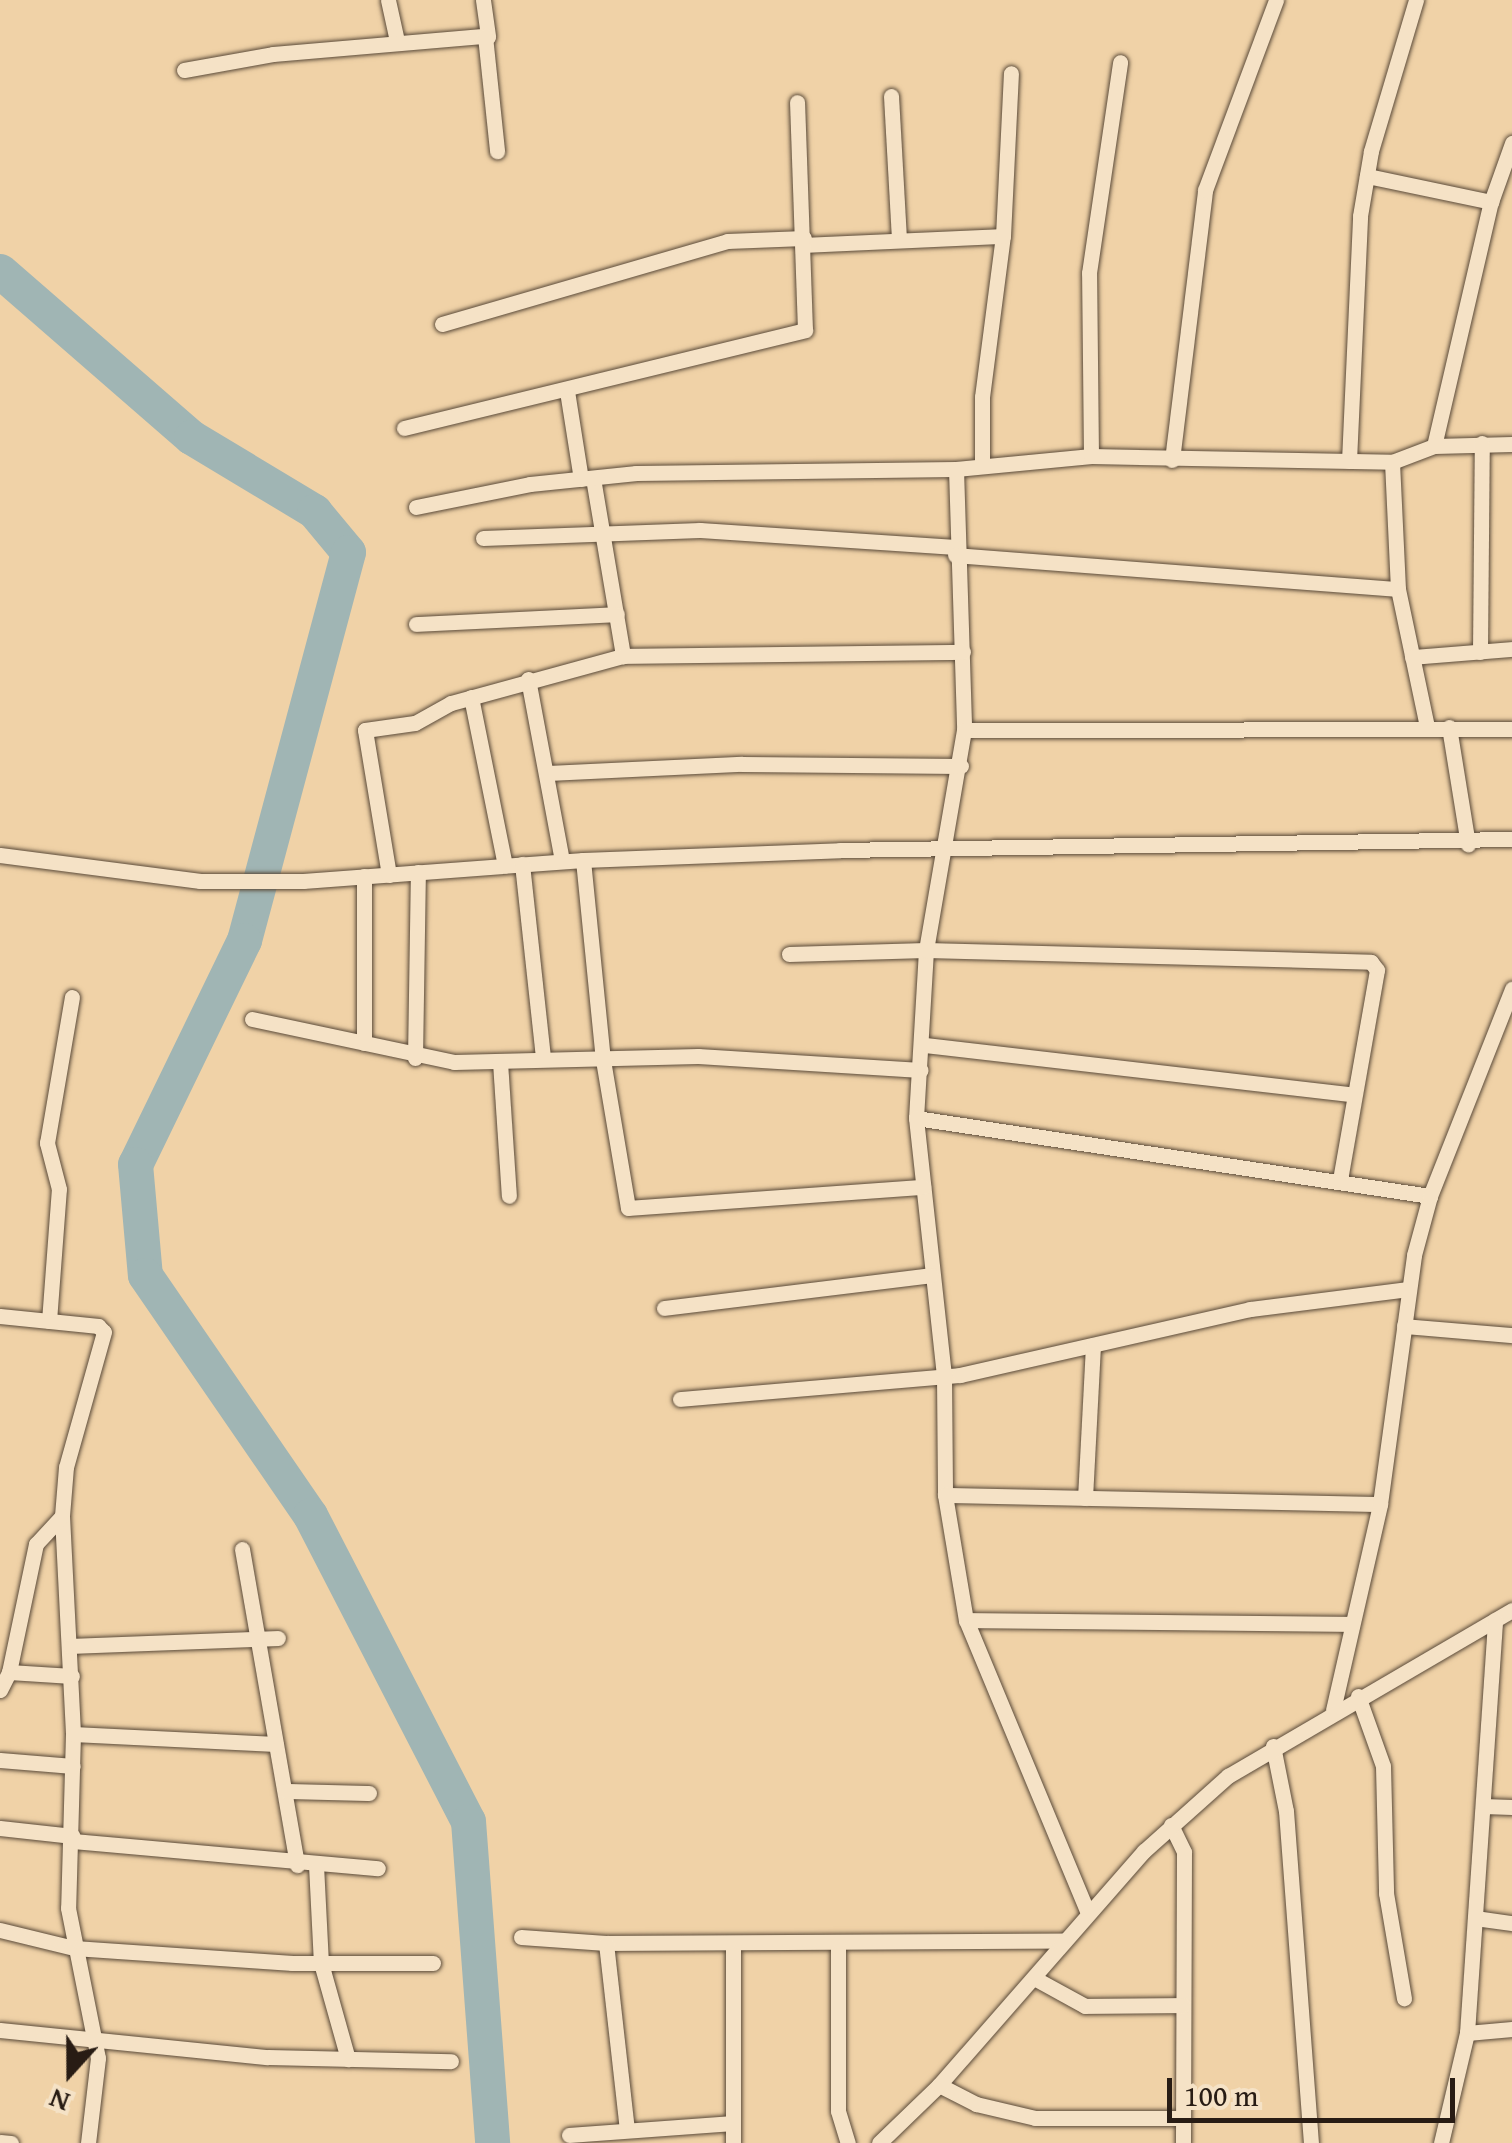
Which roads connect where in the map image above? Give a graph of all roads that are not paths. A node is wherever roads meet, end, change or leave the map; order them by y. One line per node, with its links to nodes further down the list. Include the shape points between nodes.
1 (388, 0): 6 (street)
2 (482, 0): 5 (street)
3 (1276, 0): 27 (street, via 1205,190)
4 (1416, 0): 14 (street)
5 (488, 37): 6 (street); 13 (street)
6 (396, 41): 8 (street)
7 (1120, 62): 26 (street, via 1089,274)
8 (184, 70)
9 (1011, 72): 17 (street)
10 (891, 96): 18 (street)
11 (797, 102): 19 (street)
12 (1512, 143): 15 (street)
13 (496, 151)
14 (1367, 176): 16 (street); 28 (street)
15 (1505, 183): 16 (street)
16 (1491, 202): 25 (street)
17 (1002, 236): 18 (street); 30 (street, via 982,397)
18 (899, 239): 19 (street)
19 (804, 242): 20 (street, via 727,241); 21 (street, via 806,325 800,333)
20 (442, 324)
21 (567, 391): 22 (street); 32 (street)
22 (404, 428)
23 (1482, 443): 24 (street); 25 (street); 42 (street)
24 (1512, 444)
25 (1434, 446): 29 (street)
26 (1091, 456): 27 (street); 30 (street)
27 (1172, 460): 28 (street)
28 (1349, 461): 29 (street)
29 (1392, 462): 37 (street)
30 (982, 466): 31 (street)
31 (956, 468): 32 (street); 36 (street)
32 (587, 478): 33 (street); 34 (street)
33 (416, 506)
34 (603, 530): 35 (street); 36 (street); 38 (street)
35 (484, 538)
36 (955, 551): 37 (street); 41 (street)
37 (1398, 589): 44 (street)
38 (616, 614): 39 (street); 43 (street)
39 (416, 624)
40 (1512, 650): 42 (street)
41 (963, 652): 43 (street); 50 (street)
42 (1480, 652): 44 (street)
43 (624, 656): 45 (street)
44 (1412, 657): 47 (street)
45 (528, 679): 46 (street); 52 (street)
46 (471, 697): 59 (street); 61 (street, via 415,723 362,735)
47 (1426, 728): 48 (street); 50 (street)
48 (1449, 728): 49 (street); 54 (street)
49 (1512, 729)
50 (964, 730): 51 (street)
51 (962, 766): 52 (street, via 742,764); 55 (street)
52 (548, 773): 58 (street)
53 (1512, 839): 54 (street)
54 (1468, 844): 55 (street)
55 (948, 849): 57 (street); 63 (street)
56 (0, 855): 62 (street, via 200,881)
57 (583, 860): 58 (street); 74 (street)
58 (562, 861): 59 (street)
59 (514, 865): 60 (street); 73 (street)
60 (418, 872): 61 (street); 72 (street)
61 (389, 874): 62 (street)
62 (364, 876): 70 (street)
63 (926, 950): 64 (street); 71 (street); 77 (street, via 1370,962 1377,970)
64 (788, 954)
65 (1512, 990): 68 (street)
66 (72, 996): 87 (street, via 47,1143 59,1189)
67 (252, 1018): 70 (street)
68 (1496, 1027): 69 (street); 82 (street)
69 (1512, 1035)
70 (364, 1043): 72 (street)
71 (925, 1045): 76 (street); 77 (street)
72 (415, 1058): 75 (street)
73 (543, 1058): 74 (street); 75 (street)
74 (603, 1060): 76 (street, via 698,1056); 80 (street, via 628,1208)
75 (500, 1062): 81 (street)
76 (921, 1070): 78 (street)
77 (1354, 1096): 79 (street)
78 (916, 1118): 79 (street); 80 (street)
79 (1340, 1180): 82 (street)
80 (923, 1187): 83 (street)
81 (509, 1196)
82 (1430, 1196): 84 (street)
83 (931, 1275): 85 (street); 91 (street)
84 (1409, 1288): 88 (street); 90 (street, via 1250,1309)
85 (664, 1308)
86 (0, 1316): 87 (street)
87 (49, 1321): 96 (street, via 104,1332 66,1467)
88 (1404, 1326): 89 (street); 95 (street)
89 (1512, 1335)
90 (1093, 1345): 91 (street); 94 (street)
91 (944, 1376): 92 (street); 93 (street)
92 (680, 1399)
93 (945, 1495): 94 (street); 99 (street)
94 (1084, 1498): 95 (street)
95 (1380, 1504): 101 (street)
96 (62, 1516): 104 (street); 105 (street, via 36,1544)
97 (242, 1549): 103 (street)
98 (1512, 1610): 100 (street)
99 (966, 1620): 101 (street); 125 (street)
100 (1496, 1620): 108 (street); 117 (street)
101 (1352, 1624): 109 (street)
102 (278, 1638): 103 (street)
103 (258, 1640): 104 (street); 111 (street)
104 (70, 1646): 106 (street)
105 (10, 1672): 106 (street); 107 (street)
106 (72, 1676): 110 (street)
107 (0, 1690)
108 (1358, 1696): 109 (street); 138 (street, via 1383,1766 1387,1911)
109 (1334, 1710): 112 (street)
110 (73, 1734): 111 (street); 114 (street)
111 (276, 1744): 115 (street)
112 (1273, 1746): 119 (street); 158 (street, via 1286,1811)
113 (0, 1760): 114 (street)
114 (73, 1766): 121 (street)
115 (286, 1791): 116 (street); 122 (street)
116 (369, 1794)
117 (1484, 1806): 118 (street); 126 (street)
118 (1512, 1808)
119 (1171, 1825): 125 (street); 139 (street, via 1184,1852)
120 (0, 1828): 121 (street)
121 (73, 1838): 122 (street); 134 (street, via 66,1882)
122 (297, 1865): 123 (street)
123 (316, 1866): 124 (street); 135 (street)
124 (378, 1868)
125 (1087, 1911): 130 (street)
126 (1475, 1918): 127 (street); 142 (street)
127 (1512, 1923)
128 (0, 1930): 134 (street)
129 (521, 1937): 131 (street)
130 (1064, 1941): 133 (street); 137 (street)
131 (606, 1943): 132 (street); 149 (street)
132 (734, 1944): 133 (street); 148 (street)
133 (838, 1944): 155 (street, via 838,2111)
134 (74, 1948): 135 (street); 143 (street)
135 (321, 1963): 136 (street); 144 (street)
136 (432, 1963)
137 (1034, 1978): 139 (street, via 1085,2006); 146 (street)
138 (1404, 1998)
139 (1182, 2005): 147 (street)
140 (1512, 2029): 142 (street)
141 (0, 2030): 143 (street)
142 (1467, 2033): 159 (street)
143 (94, 2042): 144 (street); 153 (street)
144 (348, 2059): 145 (street)
145 (451, 2061)
146 (939, 2085): 147 (street, via 976,2104 1035,2118); 156 (street)
147 (1183, 2118): 157 (street)
148 (733, 2122): 149 (street); 154 (street)
149 (628, 2130): 150 (street)
150 (569, 2135)
151 (0, 2142): 152 (street)
152 (12, 2143)
153 (88, 2143)
154 (733, 2143)
155 (848, 2143)
156 (879, 2143)
157 (1183, 2143)
158 (1311, 2143)
159 (1440, 2143)

